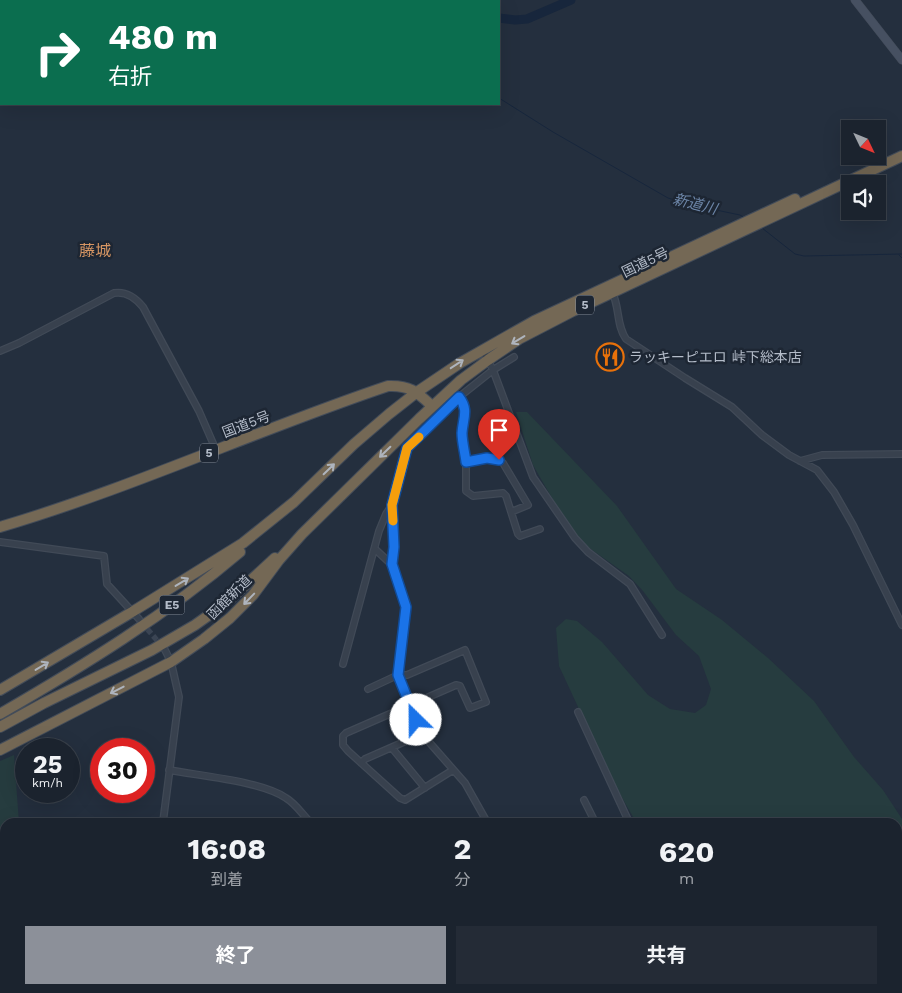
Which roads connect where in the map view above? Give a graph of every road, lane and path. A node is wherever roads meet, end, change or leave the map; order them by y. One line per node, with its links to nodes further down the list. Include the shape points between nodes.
1 (854, 0): 2 (main road)
2 (902, 60)
3 (902, 149): 5 (highway, 国道5号 / 5)
4 (902, 156): 5 (highway, 国道5号 / 5)
5 (760, 219): 6 (highway, 国道5号 / 5)
6 (611, 289): 7 (highway, 国道5号 / 5, via 520,328); 10 (highway, 国道5号 / 5, one-way to 10, via 536,329); 19 (street, via 617,301 621,333 626,338 732,407 775,446)
7 (482, 349): 10 (street); 12 (highway, 国道5号 / 5, one-way to 7)
8 (0, 351): 17 (street, via 114,292 126,293 142,307 199,411)
9 (514, 357): 11 (street)
10 (488, 360): 11 (street); 14 (highway, 国道5号 / 5)
11 (493, 370): 13 (street); 32 (street, via 533,477 575,538 630,584)
12 (417, 392): 14 (highway, 国道5号 / 5); 17 (highway, 国道5号 / 5, via 388,386); 21 (highway, 5, one-way to 12, via 354,444)
13 (459, 397): 16 (street); 20 (street, via 465,411 462,434)
14 (432, 406): 15 (highway, 函館新道 / 5)
15 (398, 440): 16 (street); 26 (highway, 函館新道 / 5, one-way to 26)
16 (407, 448): 22 (street)
17 (216, 450): 24 (highway, 国道5号 / 5, via 59,509)
18 (902, 454): 19 (street, via 822,455)
19 (800, 461): 31 (street, via 817,470 834,492)
20 (466, 462): 23 (street, via 466,491 473,496 503,493); 23 (street, via 487,458 503,463 528,505)
21 (294, 502): 30 (highway, 5, one-way to 21, via 243,544); 41 (highway, E5, via 240,552 185,596 103,652)
22 (392, 505): 28 (street, via 382,523); 29 (street)
23 (511, 512): 25 (street, via 520,536)
24 (0, 527)
25 (540, 529)
26 (302, 534): 34 (highway, 函館新道 / 5, one-way to 34, via 242,606 218,629); 42 (highway, E5, via 226,603 195,625)
27 (0, 542): 30 (street, via 104,556 107,584)
28 (375, 549): 29 (street); 35 (street)
29 (392, 564): 36 (street, via 406,607)
30 (135, 616): 38 (highway, 5, one-way to 30)
31 (902, 625)
32 (662, 635)
33 (165, 650): 34 (street)
34 (170, 662): 45 (highway, 函館新道 / 5, one-way to 45); 47 (street, via 179,697)
35 (343, 664)
36 (398, 675): 37 (street); 39 (street); 39 (street, via 407,675 465,650 486,702 470,708 460,686 456,685)
37 (368, 688)
38 (0, 690)
39 (409, 705): 43 (street); 46 (street, via 342,736 343,745)
40 (578, 712): 55 (street)
41 (0, 714)
42 (0, 727)
43 (422, 734): 44 (street); 48 (street)
44 (392, 748): 46 (street); 49 (street)
45 (0, 750)
46 (361, 763): 49 (street, via 405,800)
47 (169, 770): 51 (street); 52 (street, via 274,791)
48 (453, 770): 49 (street); 53 (street, via 465,783)
49 (425, 788)
50 (584, 800): 54 (street)
51 (163, 818)
52 (306, 818)
53 (485, 818)
54 (593, 818)
55 (627, 818)

